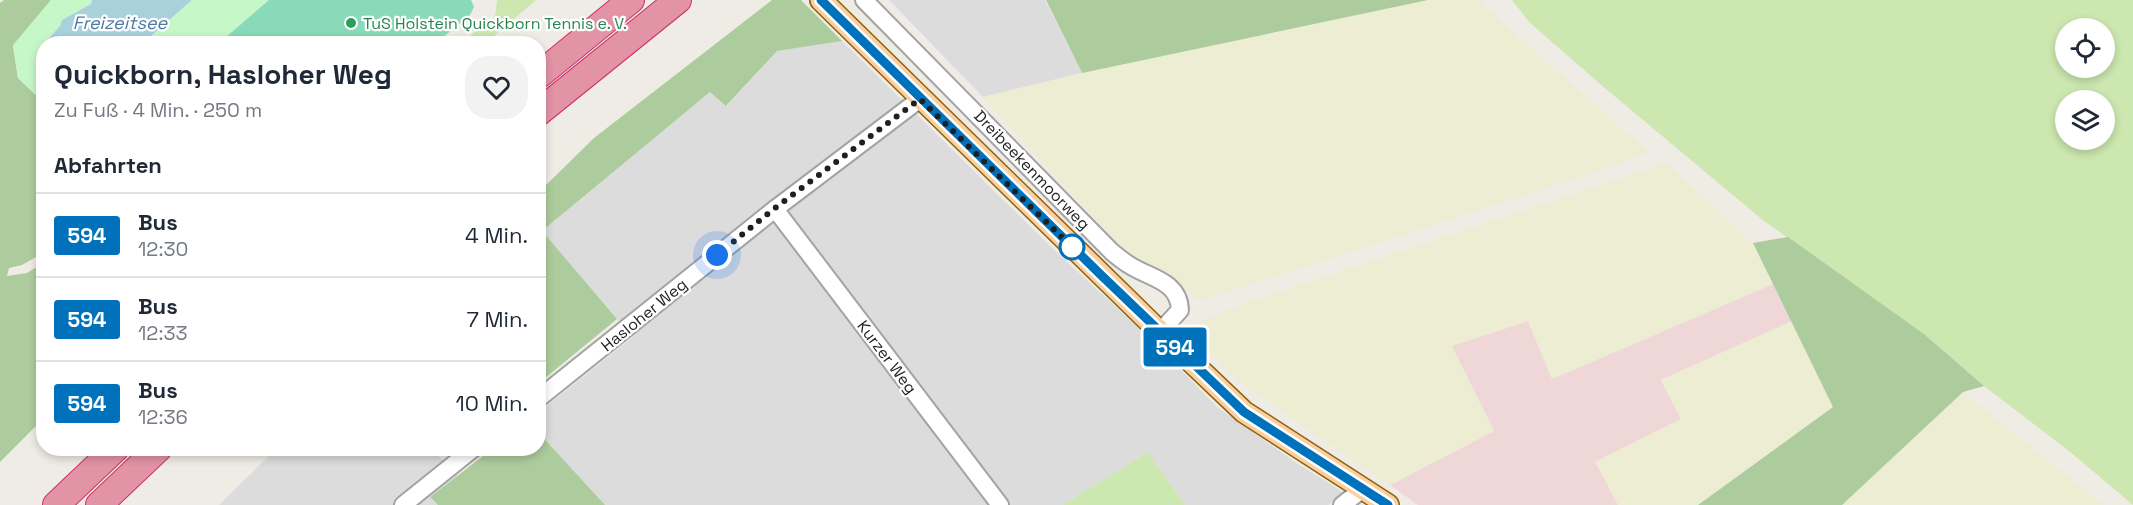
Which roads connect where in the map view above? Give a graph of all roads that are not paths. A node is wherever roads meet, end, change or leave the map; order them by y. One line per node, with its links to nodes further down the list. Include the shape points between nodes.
1 (631, 0): 5 (highway)
2 (678, 0): 7 (highway)
3 (821, 0): 6 (main road)
4 (864, 0): 9 (street, Dreibeekenmoorweg, via 1112,252 1132,267 1168,284 1180,300 1180,309)
5 (546, 69)
6 (920, 99): 8 (street, Hasloher Weg); 9 (main road)
7 (546, 107)
8 (775, 208): 10 (street, Hasloher Weg); 19 (street, Kurzer Weg)
9 (1160, 332): 14 (main road, via 1244,412)
10 (546, 393)
11 (108, 456): 15 (highway)
12 (152, 456): 16 (highway); 17 (highway, via 134,490)
13 (464, 456): 18 (street)
14 (1363, 489): 20 (street); 21 (main road)
15 (56, 505)
16 (99, 505)
17 (118, 505)
18 (403, 505)
19 (1000, 505)
20 (1342, 505)
21 (1388, 505)

